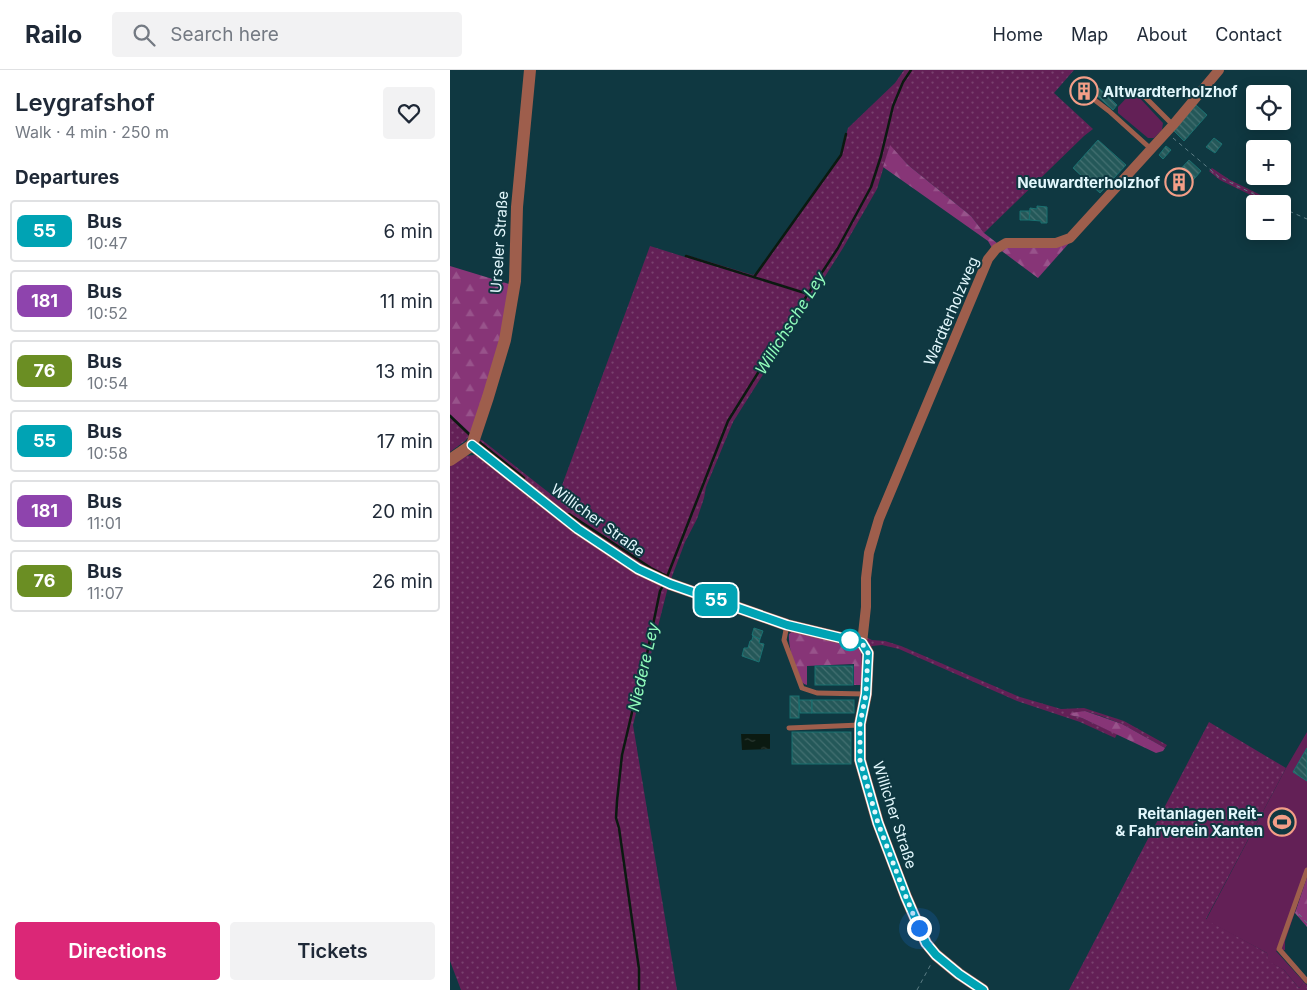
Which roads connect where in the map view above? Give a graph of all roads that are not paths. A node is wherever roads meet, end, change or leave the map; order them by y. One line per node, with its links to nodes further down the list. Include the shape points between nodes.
1 (530, 70): 7 (street, Urseler Straße, via 517,207 515,281 505,340)
2 (1219, 70): 5 (street, Wardterholzweg)
3 (1143, 95): 5 (lane)
4 (1096, 101): 6 (lane)
5 (1170, 128): 6 (street, Wardterholzweg)
6 (1151, 149): 10 (street, Wardterholzweg, via 1070,238 1056,243 1006,243 988,259 879,519 869,553)
7 (472, 445): 8 (street); 9 (street, Willicher Straße, via 578,529 638,569 664,582)
8 (450, 460)
9 (787, 625): 10 (street, Willicher Straße); 11 (lane, via 784,640 802,688 817,693)
10 (862, 643): 11 (street, Willicher Straße, via 868,653)
11 (866, 694): 12 (street, Willicher Straße)
12 (860, 724): 13 (lane); 16 (street, Willicher Straße, via 860,760 878,823 926,943 959,974)
13 (789, 728)
14 (1307, 870): 15 (lane, via 1279,949)
15 (1307, 981)
16 (983, 990)

